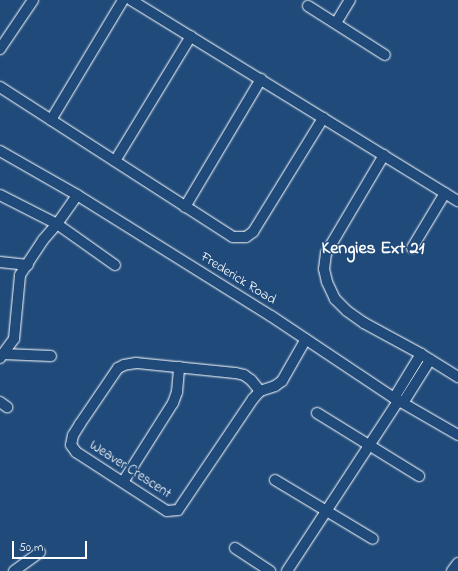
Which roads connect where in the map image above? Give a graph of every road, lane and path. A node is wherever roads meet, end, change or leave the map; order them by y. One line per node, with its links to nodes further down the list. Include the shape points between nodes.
1 (32, 0): 8 (street)
2 (123, 0): 13 (street)
3 (131, 0): 7 (street)
4 (350, 0): 6 (street)
5 (308, 6): 6 (street)
6 (336, 23): 9 (street)
7 (191, 36): 10 (street); 16 (street)
8 (0, 49)
9 (385, 55)
10 (261, 79): 12 (street); 21 (street)
11 (0, 87): 13 (street)
12 (323, 118): 15 (street); 21 (street, via 250,235 240,238 228,236)
13 (51, 120): 16 (street)
14 (0, 151): 19 (street, Frederick Road)
15 (384, 156): 17 (street); 28 (street, via 328,248 324,274 331,292 346,311 364,324)
16 (115, 161): 21 (street)
17 (445, 194): 20 (street); 23 (street)
18 (0, 195): 22 (street)
19 (77, 195): 22 (street); 27 (street, Frederick Road)
20 (458, 201)
21 (185, 207)
22 (57, 224): 25 (street, via 43,240); 26 (street)
23 (412, 248)
24 (0, 262): 25 (street)
25 (28, 265): 29 (street, via 20,275 14,339)
26 (115, 265)
27 (306, 339): 34 (street, via 282,381 276,386); 35 (street, Frederick Road)
28 (421, 354): 31 (street); 35 (street)
29 (2, 356): 30 (street)
30 (51, 356)
31 (430, 360): 33 (street); 35 (street)
32 (179, 368): 34 (street, Weaver Crescent, via 244,375); 41 (street, via 177,392 173,403); 41 (street, Weaver Crescent, via 136,363 118,368 73,435 73,450)
33 (458, 377)
34 (260, 391): 41 (street, Weaver Crescent, via 178,510 167,511)
35 (399, 400): 37 (street, Frederick Road); 38 (street)
36 (317, 413): 38 (street)
37 (458, 435)
38 (369, 444): 39 (street); 42 (street)
39 (419, 476)
40 (275, 480): 42 (street)
41 (123, 482)
42 (325, 511): 43 (street); 49 (street)
43 (373, 539)
44 (235, 548): 48 (street)
45 (40, 552): 47 (street)
46 (458, 563): 50 (street)
47 (14, 571)
48 (270, 571)
49 (287, 571)
50 (452, 571)

